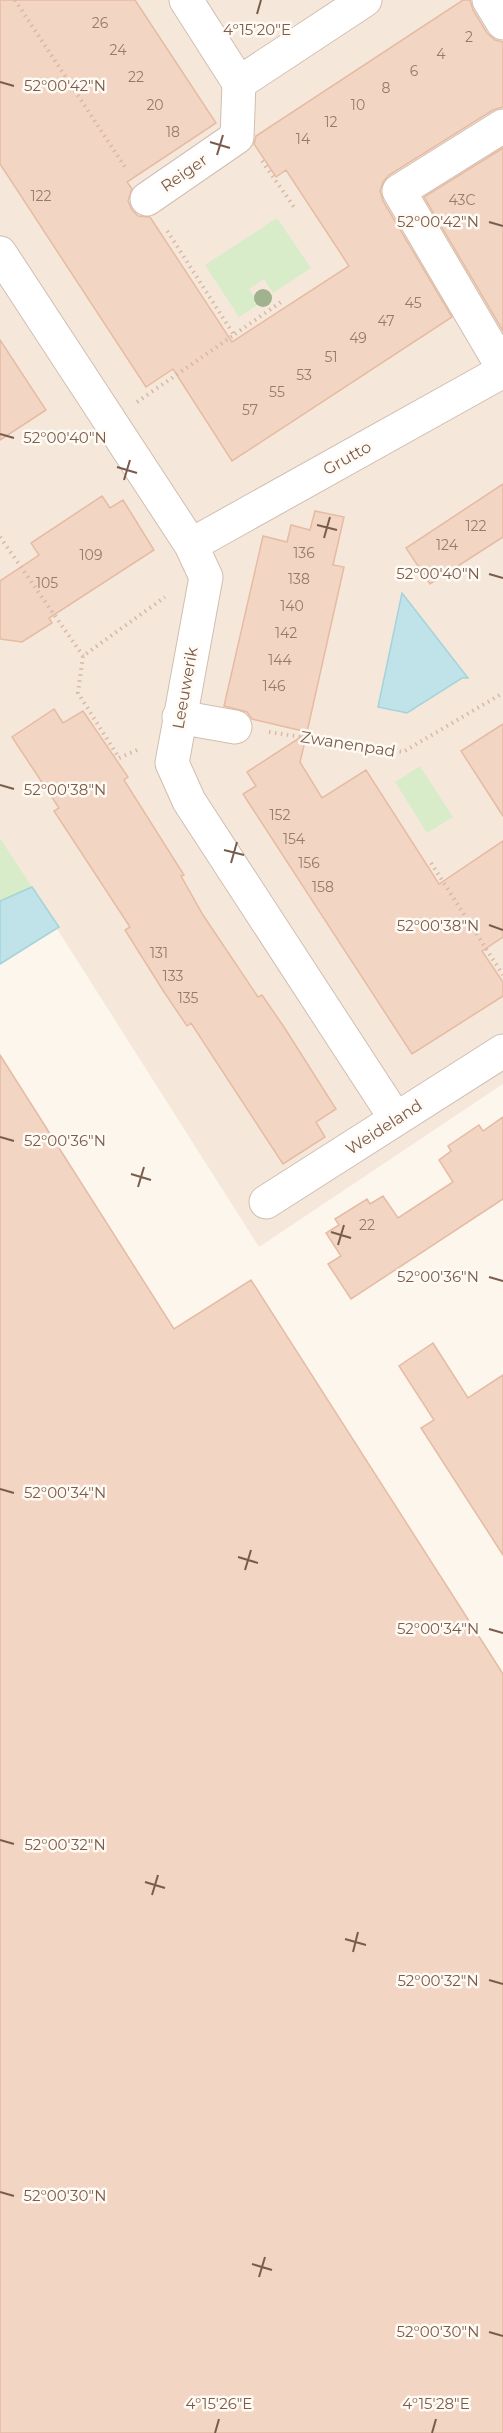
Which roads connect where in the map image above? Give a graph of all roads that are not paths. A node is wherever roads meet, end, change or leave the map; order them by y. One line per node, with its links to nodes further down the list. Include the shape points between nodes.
1 (186, 0): 5 (street)
2 (365, 0): 5 (street)
3 (489, 0): 4 (street)
4 (503, 23)
5 (239, 83): 7 (street, Reiger, via 237,137)
6 (503, 126): 9 (street, Grutto, via 399,191)
7 (147, 199)
8 (0, 253): 10 (street)
9 (503, 369): 10 (street, Grutto)
10 (197, 558): 11 (street, Leeuwerik, via 206,577)
11 (178, 725): 12 (street); 14 (street, Leeuwerik, via 172,763 189,801)
12 (235, 727)
13 (503, 1051): 14 (street, Weideland)
14 (396, 1119): 15 (street, Weideland)
15 (266, 1202)

